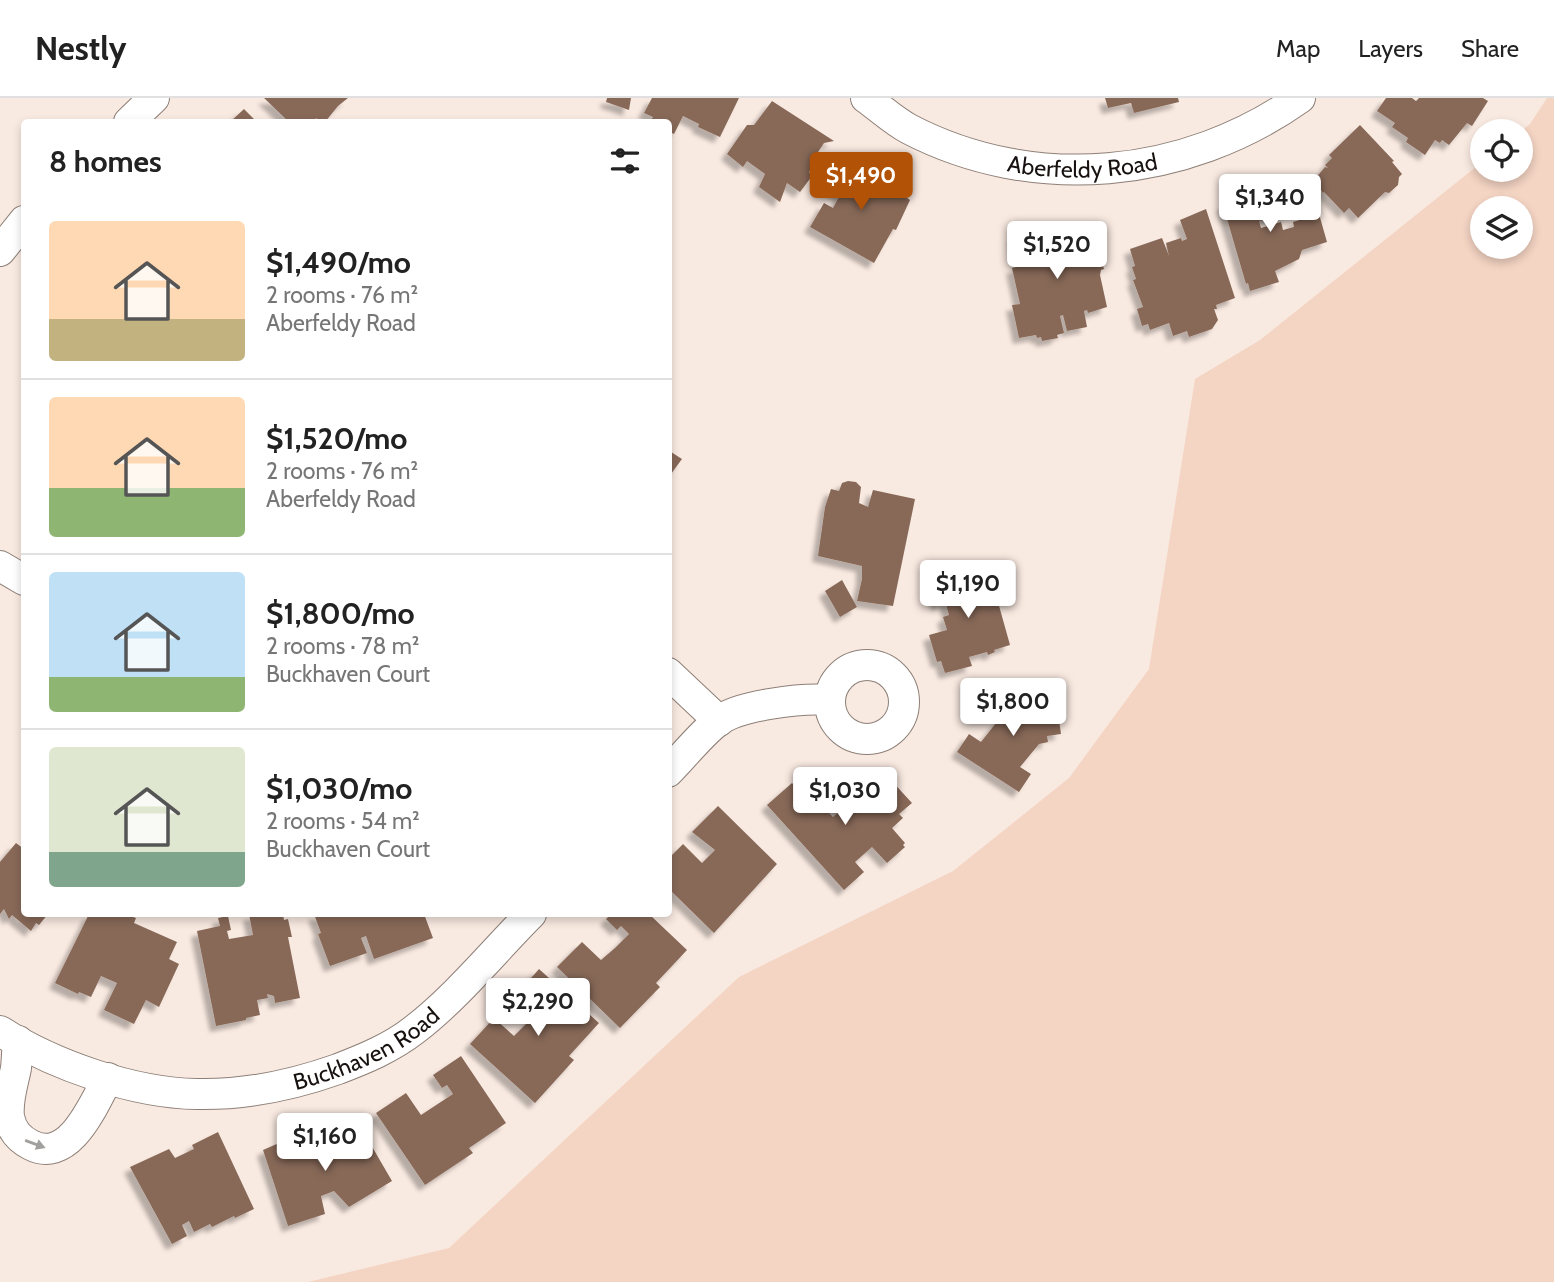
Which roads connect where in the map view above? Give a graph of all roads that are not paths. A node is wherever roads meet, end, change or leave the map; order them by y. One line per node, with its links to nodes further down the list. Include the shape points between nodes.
1 (154, 98): 4 (street)
2 (866, 98): 3 (street, Aberfeldy Road, via 907,128 950,148 1041,169 1093,170 1139,166 1192,152 1233,137)
3 (1300, 98)
4 (132, 119)
5 (21, 225): 6 (street)
6 (0, 251)
7 (0, 566): 8 (street)
8 (21, 578)
9 (672, 677): 11 (street)
10 (829, 700): 11 (street, via 771,704)
11 (719, 721): 12 (street)
12 (672, 768)
13 (528, 917): 15 (street, Buckhaven Road, via 414,1030 371,1056 309,1079 252,1091 196,1094)
14 (9, 1036): 15 (street, Buckhaven Road, via 56,1060); 15 (street, one-way to 15, via 16,1069 9,1116 15,1134 34,1147 51,1148 72,1138)
15 (108, 1078)

